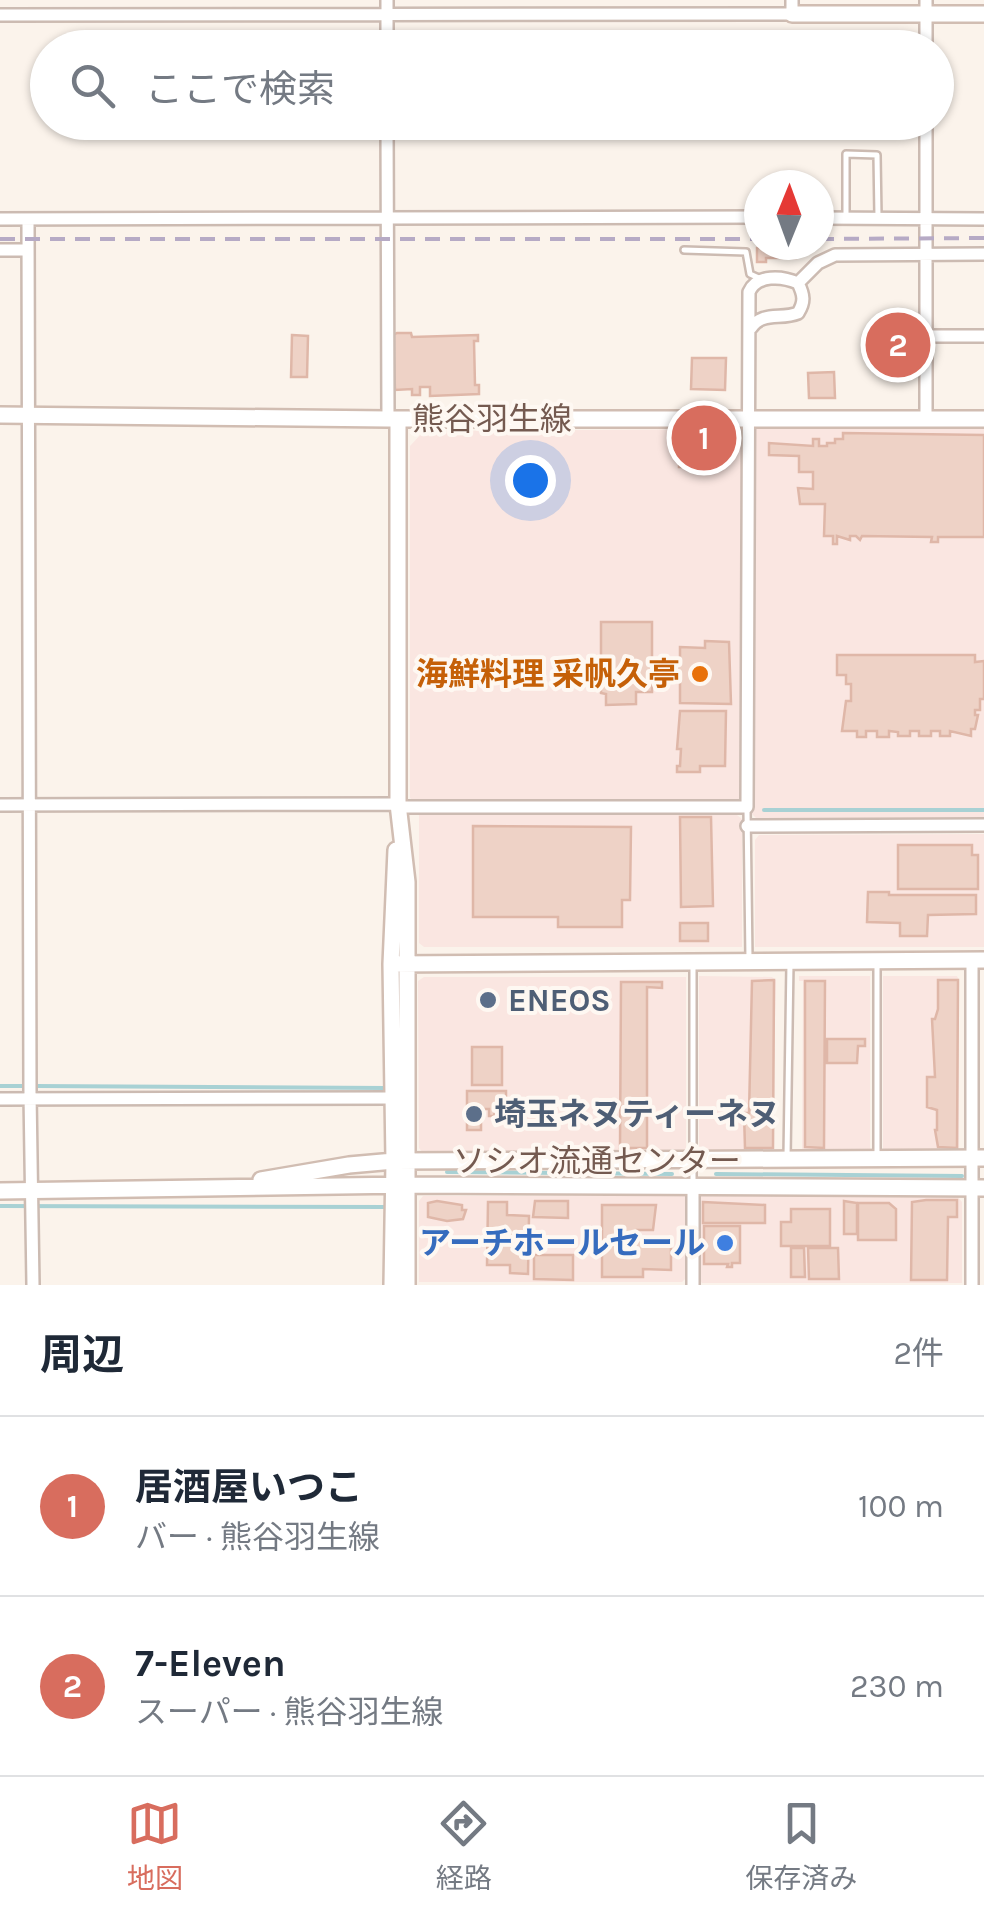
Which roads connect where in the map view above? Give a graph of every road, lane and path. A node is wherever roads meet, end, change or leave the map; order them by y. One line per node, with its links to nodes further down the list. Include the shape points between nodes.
1 (387, 7): 2 (street); 6 (street)
2 (792, 7): 3 (street)
3 (848, 7): 4 (street)
4 (926, 8): 5 (street)
5 (984, 14)
6 (0, 15)
7 (386, 140): 10 (street)
8 (926, 140): 16 (street)
9 (744, 216): 10 (street)
10 (386, 218): 14 (street); 33 (street)
11 (834, 218): 12 (street)
12 (846, 218): 15 (street); 15 (lane, via 846,154 876,154)
13 (0, 219): 14 (street)
14 (28, 219): 19 (street)
15 (878, 219): 16 (street)
16 (927, 219): 17 (street); 21 (street)
17 (984, 219)
18 (0, 250): 19 (street)
19 (28, 250): 29 (street)
20 (684, 250): 23 (lane, via 746,252 750,274)
21 (928, 254): 22 (street); 24 (street, via 835,255); 26 (street)
22 (984, 254)
23 (762, 279): 24 (street); 25 (street, via 749,292)
24 (798, 284): 25 (street, via 804,294 798,313 764,317)
25 (750, 330): 30 (street)
26 (926, 336): 27 (street); 31 (street)
27 (984, 336)
28 (0, 416): 29 (street, 熊谷羽生線)
29 (28, 416): 33 (street, 熊谷羽生線); 35 (street)
30 (749, 417): 31 (street, 熊谷羽生線); 33 (street, 熊谷羽生線); 37 (street)
31 (926, 419): 32 (street, 熊谷羽生線)
32 (984, 419)
33 (393, 420): 36 (street)
34 (0, 805): 35 (street)
35 (29, 805): 36 (street); 46 (street)
36 (398, 805): 37 (street); 45 (street, via 407,882)
37 (747, 807): 39 (lane)
38 (984, 824): 39 (street)
39 (747, 826): 44 (lane)
40 (978, 960): 42 (street); 49 (street)
41 (790, 961): 42 (street); 44 (street); 52 (lane)
42 (877, 961): 51 (lane)
43 (693, 962): 44 (street); 45 (street); 53 (lane)
44 (749, 962)
45 (398, 964): 47 (street); 54 (street)
46 (30, 1096): 47 (street); 48 (street); 60 (street)
47 (393, 1098): 54 (street)
48 (0, 1099)
49 (978, 1113): 50 (street)
50 (978, 1158): 51 (street, ソシオ流通センター); 57 (street)
51 (877, 1159): 52 (street, ソシオ流通センター)
52 (788, 1160): 53 (street, ソシオ流通センター)
53 (693, 1161): 54 (street, ソシオ流通センター); 56 (lane)
54 (401, 1162): 55 (street); 58 (street, ソシオ流通センター)
55 (400, 1186): 56 (street); 58 (street); 62 (street); 63 (street)
56 (693, 1186): 57 (street); 64 (street)
57 (978, 1188): 65 (street)
58 (213, 1189): 60 (street)
59 (0, 1191): 60 (street)
60 (31, 1194): 61 (street)
61 (33, 1285)
62 (392, 1285)
63 (408, 1285)
64 (693, 1285)
65 (972, 1285)

